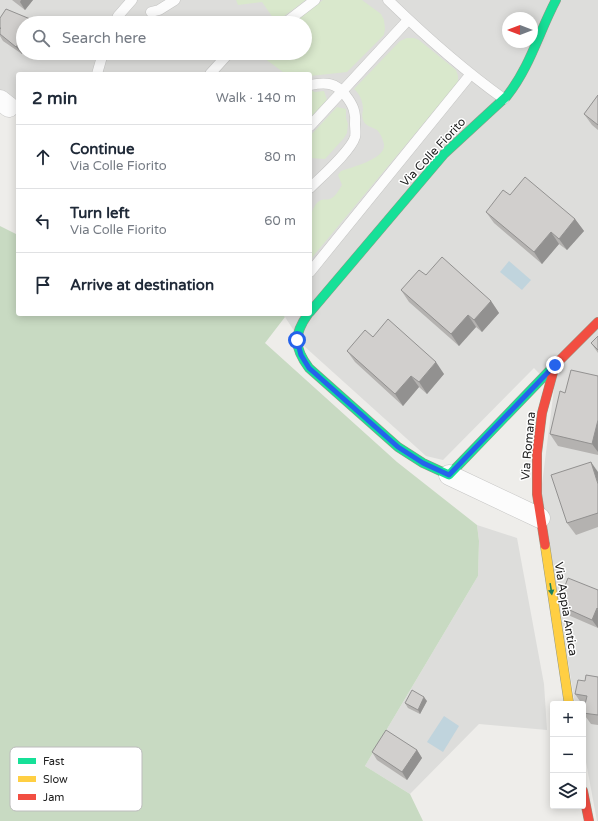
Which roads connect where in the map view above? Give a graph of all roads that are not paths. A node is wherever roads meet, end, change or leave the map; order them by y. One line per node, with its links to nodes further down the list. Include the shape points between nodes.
1 (132, 0): 7 (lane)
2 (175, 0): 6 (lane)
3 (315, 0): 8 (lane)
4 (388, 0): 9 (lane)
5 (556, 0): 17 (street, Via Colle Fiorito, via 524,71)
6 (151, 12)
7 (118, 16)
8 (294, 16)
9 (408, 20): 14 (lane); 16 (lane)
10 (101, 60): 12 (lane)
11 (223, 60): 13 (lane)
12 (98, 72)
13 (212, 72)
14 (470, 75): 17 (lane); 20 (lane)
15 (312, 85): 16 (lane, via 333,85)
16 (342, 90): 18 (lane); 19 (lane, via 355,111 355,137 347,150)
17 (504, 99): 21 (street, Via Colle Fiorito, via 444,154)
18 (312, 124)
19 (312, 186)
20 (312, 270)
21 (312, 310)
22 (307, 316): 25 (street, via 299,327 297,340 301,355 309,368 398,447)
23 (598, 322): 24 (street, Via Romana)
24 (555, 365): 25 (street); 26 (street, Via Romana, via 539,435 536,486)
25 (449, 475): 26 (street)
26 (540, 518): 27 (street, Via Appia Antica, one-way to 27)
27 (569, 701)
28 (586, 806): 29 (street)
29 (589, 821)

